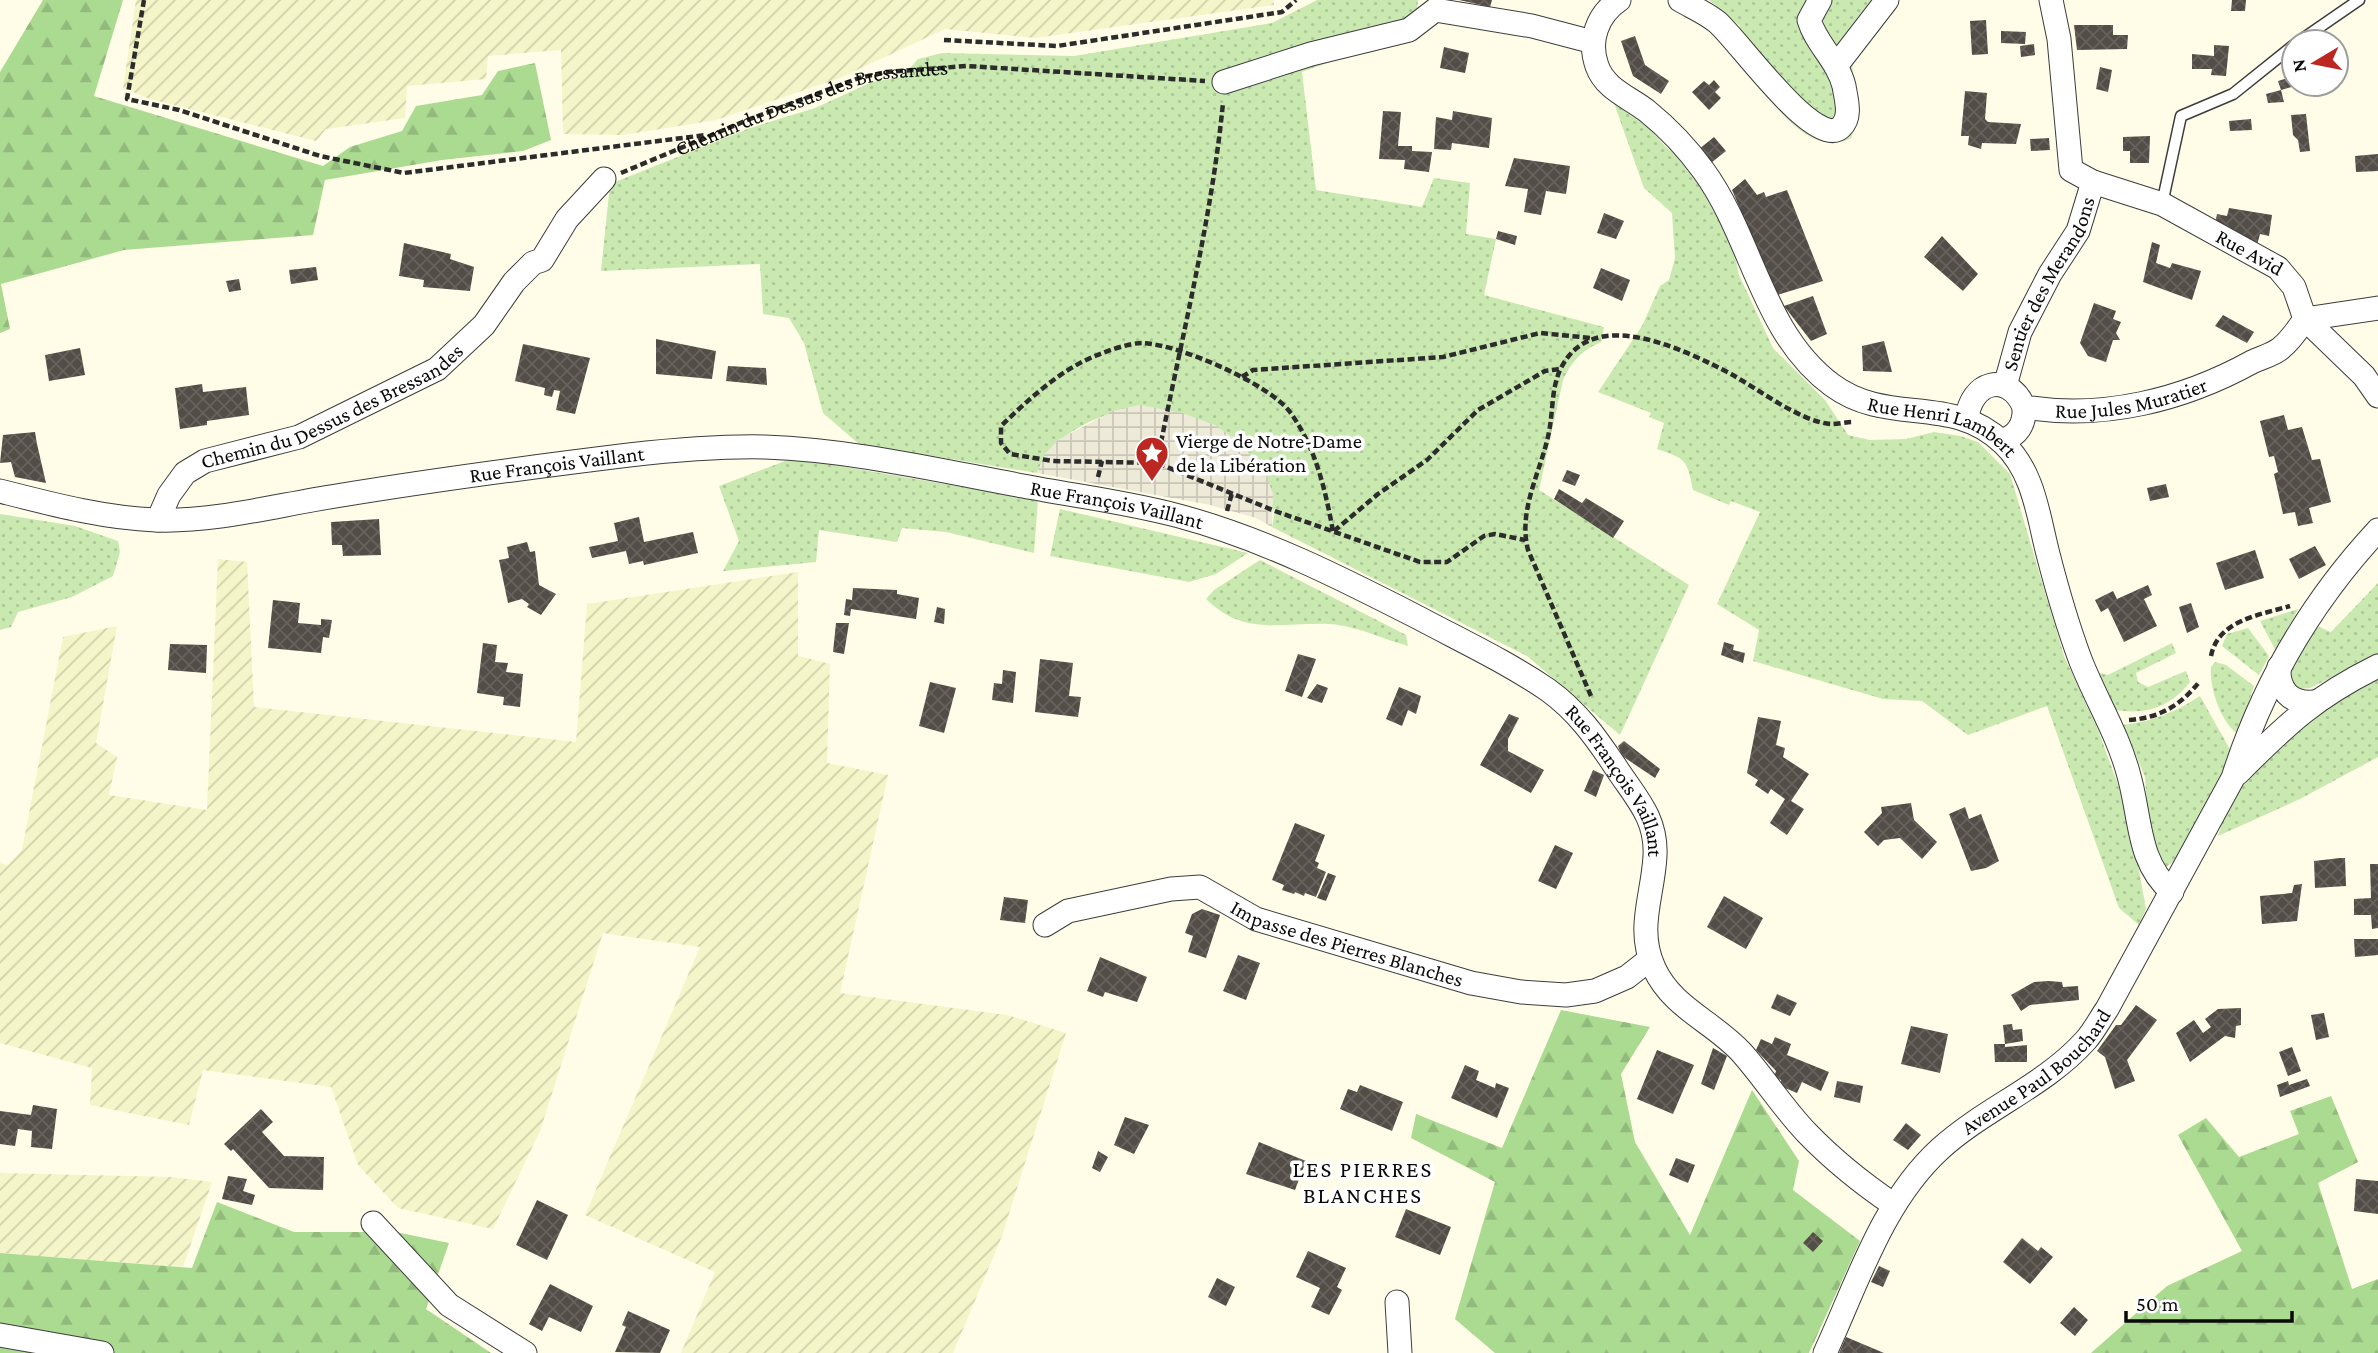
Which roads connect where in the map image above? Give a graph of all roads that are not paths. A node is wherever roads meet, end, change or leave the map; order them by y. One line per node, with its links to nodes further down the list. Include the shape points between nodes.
1 (1619, 0): 8 (street, via 1604,14)
2 (1680, 0): 10 (street, via 1717,22 1786,100 1826,132 1841,128 1847,118)
3 (1819, 0): 10 (street, via 1809,20)
4 (1887, 0): 10 (street)
5 (2051, 0): 13 (street, Rue Avid, via 2059,38 2071,170)
6 (2359, 0): 7 (lane)
7 (2318, 28)
8 (1593, 42): 11 (street, via 1532,26 1435,10 1409,30); 20 (street, Rue Henri Lambert, via 1596,65 1610,87 1672,134 1716,190 1743,240 1766,299 1809,365 1835,388 1883,408 1933,410)
9 (2280, 56): 14 (lane, via 2234,94 2181,116)
10 (1836, 66)
11 (1224, 82)
12 (604, 179): 23 (street, Chemin du Dessus des Bressandes, via 566,219 542,260 514,282 484,325 437,369 299,437 205,461 185,474)
13 (2093, 182): 14 (street, Rue Avid); 17 (street, Sentier des Merandons, via 2078,231 2020,332)
14 (2162, 204): 16 (street, Rue Avid, via 2278,268 2294,287)
15 (2378, 309): 16 (street)
16 (2305, 319): 18 (street, Rue Avid, via 2364,376); 19 (street, Rue Jules Muratier, via 2273,354 2183,393 2098,410)
17 (2005, 386): 19 (street, Rue Jules Muratier); 20 (street, via 1986,386 1979,391 1968,406)
18 (2378, 397)
19 (2024, 407): 21 (street, via 2015,435)
20 (1967, 419): 21 (street, Rue Henri Lambert)
21 (2001, 441): 29 (street, Rue Henri Lambert, via 2029,480 2068,624 2129,773 2147,860 2156,878)
22 (0, 491): 23 (street, Rue François Vaillant, via 81,510)
23 (158, 520): 31 (street, Rue François Vaillant, via 222,517 377,489 695,449 769,447 850,454 1119,500 1222,528 1307,561 1486,653 1553,694 1593,732 1653,824 1654,864 1644,917)
24 (2378, 530): 26 (street, via 2328,588)
25 (2378, 666): 27 (street)
26 (2279, 667): 27 (street, via 2284,692 2296,701); 28 (street, via 2245,739)
27 (2314, 702): 28 (street)
28 (2233, 778): 29 (street, Avenue Paul Bouchard)
29 (2172, 892): 32 (street, Avenue Paul Bouchard, via 2085,1040 1938,1151)
30 (1045, 925): 31 (street, Impasse des Pierres Blanches, via 1068,911 1200,887 1256,919 1471,983 1521,992 1566,995 1595,991 1627,977)
31 (1650, 959): 32 (street, Rue François Vaillant, via 1674,999 1743,1054 1806,1133)
32 (1894, 1205): 39 (street, Avenue Paul Bouchard)
33 (373, 1223): 37 (street, via 449,1305)
34 (1397, 1302): 38 (street)
35 (0, 1335): 36 (street)
36 (102, 1353)
37 (525, 1353)
38 (1400, 1353)
39 (1825, 1353)

